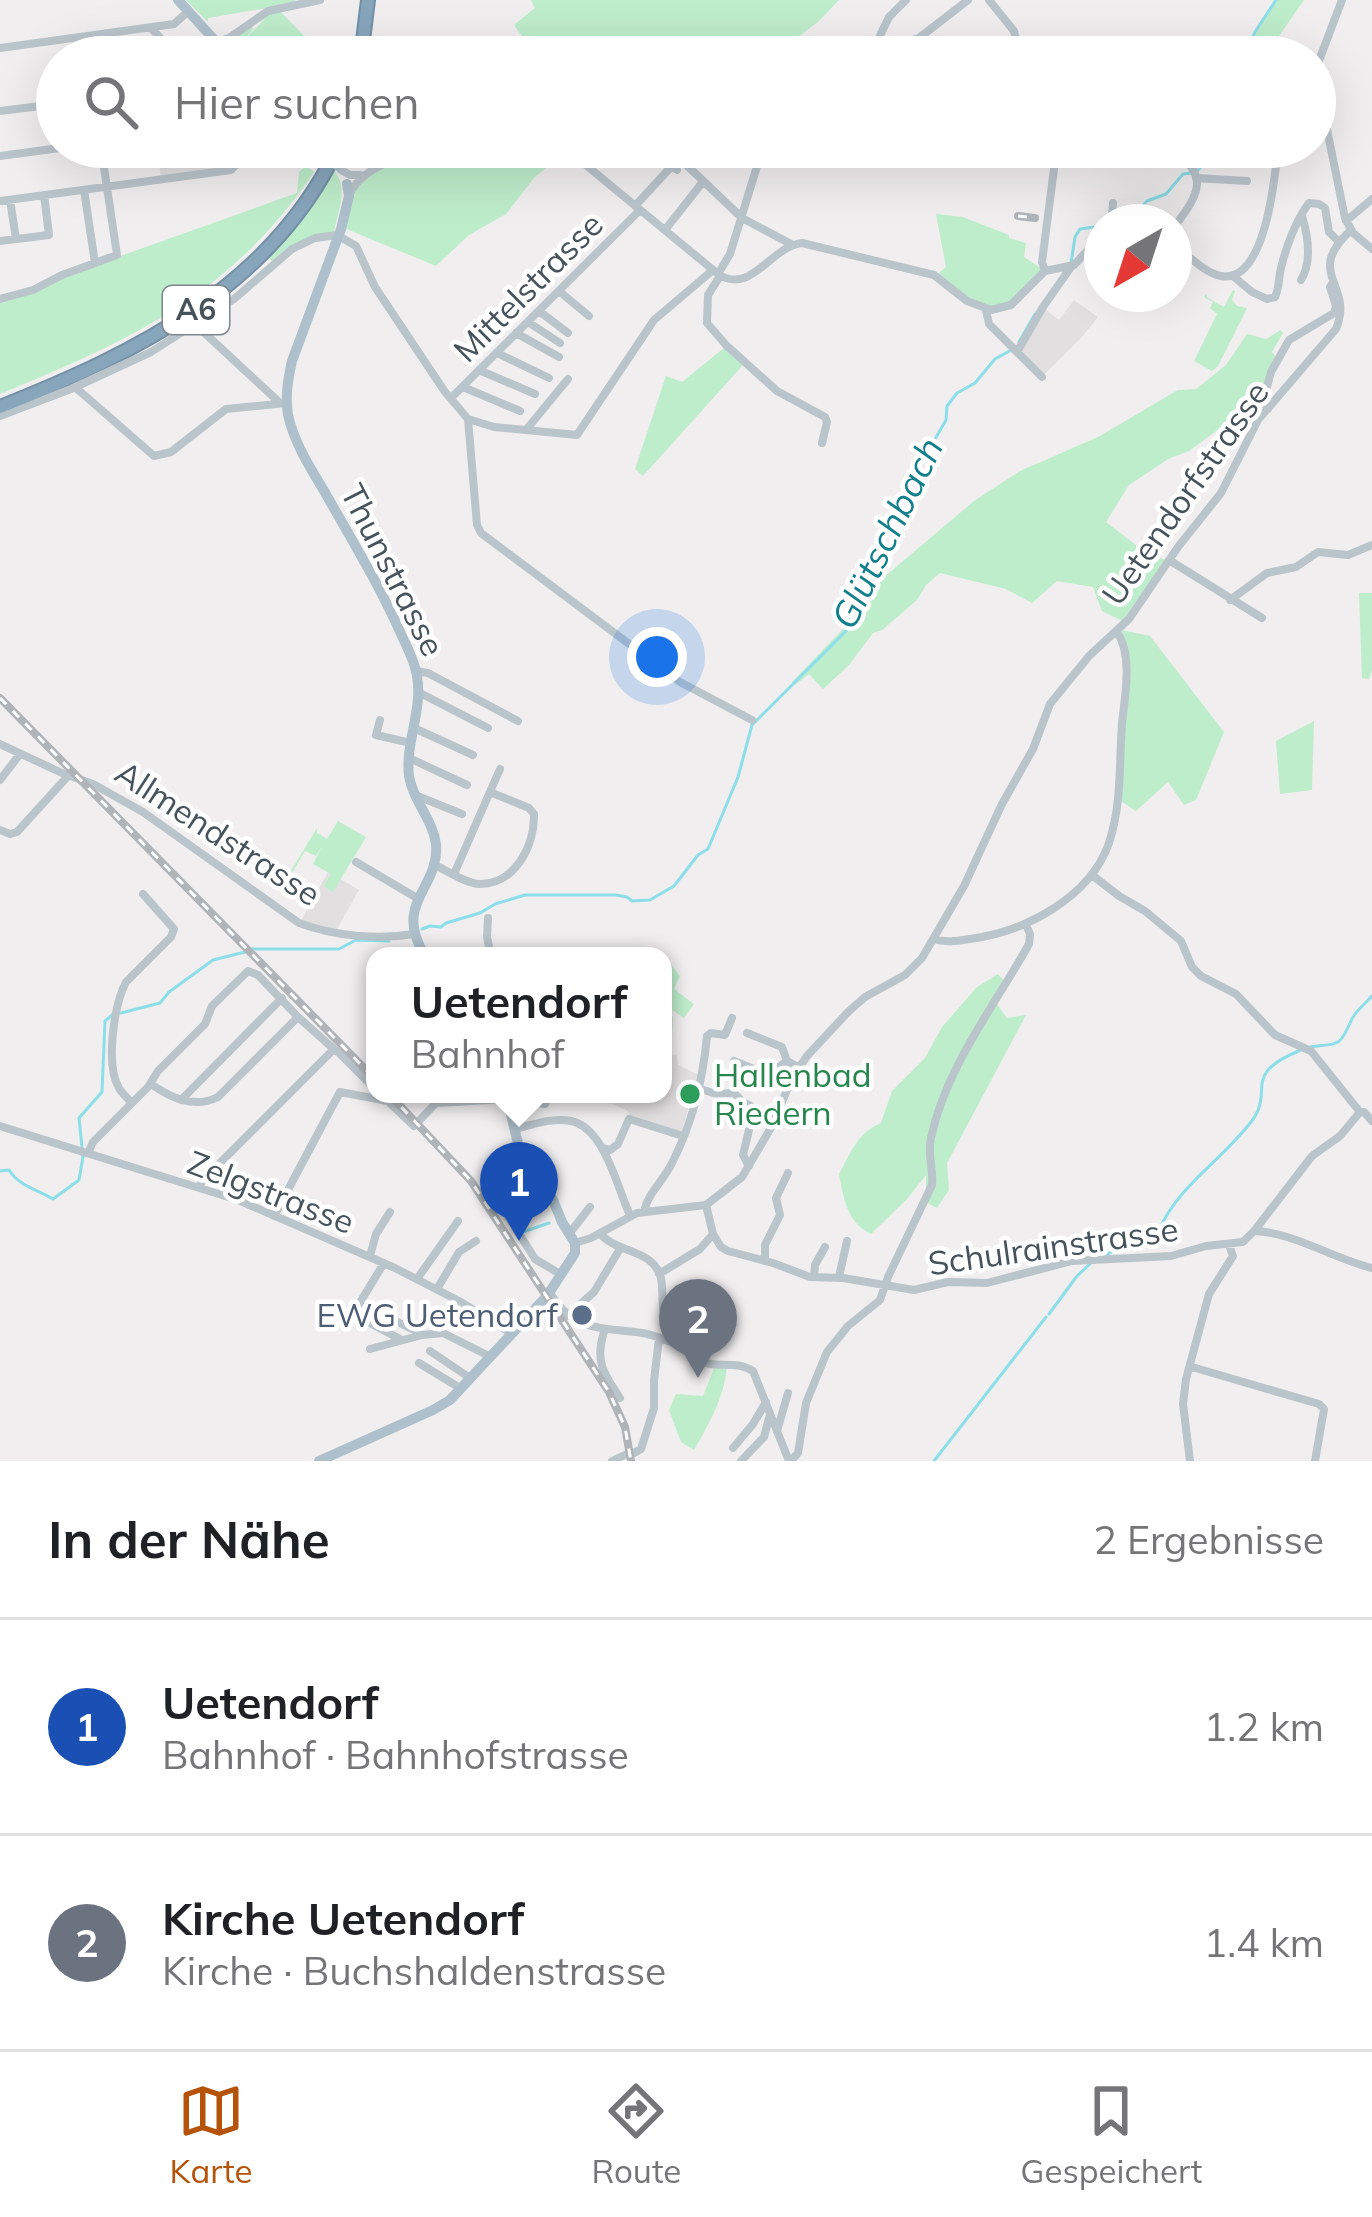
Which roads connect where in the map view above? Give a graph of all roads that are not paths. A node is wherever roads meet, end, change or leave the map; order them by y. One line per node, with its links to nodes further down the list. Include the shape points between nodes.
1 (178, 0): 12 (main road)
2 (320, 0): 13 (street, via 268,11)
3 (370, 0): 14 (highway)
4 (906, 0): 15 (street)
5 (968, 0): 16 (street)
6 (989, 0): 17 (street)
7 (1342, 0): 18 (street)
8 (183, 16): 9 (street)
9 (151, 28): 10 (street); 11 (street)
10 (91, 36)
11 (158, 36)
12 (213, 36)
13 (237, 36)
14 (366, 36)
15 (880, 36)
16 (923, 36)
17 (1015, 36)
18 (1328, 36)
19 (36, 43): 20 (street)
20 (0, 48)
21 (36, 107): 22 (street)
22 (0, 111)
23 (36, 151): 24 (street)
24 (0, 156)
25 (103, 168): 42 (street)
26 (233, 168): 42 (street)
27 (323, 168): 90 (highway, A6, via 285,231 219,293 136,346)
28 (343, 168): 38 (main road, bridge)
29 (377, 168): 38 (street)
30 (589, 168): 48 (street)
31 (668, 168): 48 (street, Mittelstrasse)
32 (690, 168): 50 (street)
33 (757, 168): 50 (street)
34 (1054, 168): 63 (street)
35 (1191, 168): 39 (street)
36 (1276, 168): 65 (street, via 1267,220 1250,262)
37 (1336, 168): 51 (street)
38 (350, 178): 53 (main road)
39 (1196, 178): 40 (street); 47 (street)
40 (1247, 181)
41 (702, 183): 52 (street)
42 (106, 187): 43 (street); 61 (street, via 118,253)
43 (84, 190): 44 (street); 61 (street)
44 (44, 195): 46 (street); 54 (street, via 50,233)
45 (1372, 199): 51 (street)
46 (5, 201): 54 (street)
47 (1191, 204)
48 (638, 208): 52 (street); 68 (street, Mittelstrasse)
49 (1301, 215): 56 (street, via 1309,203 1322,205); 65 (street, via 1273,299); 66 (street)
50 (742, 218): 57 (street); 64 (street)
51 (1348, 226): 56 (street); 58 (street)
52 (665, 230): 64 (street)
53 (338, 235): 74 (street, via 292,249); 88 (street, via 356,246); 89 (main road, Thunstrasse, via 293,356)
54 (16, 239): 55 (street)
55 (0, 241)
56 (1339, 242): 67 (street, Uetendorfstrasse, via 1329,261)
57 (791, 244): 64 (street, via 746,279); 70 (street, via 928,273)
58 (1372, 250)
59 (1084, 254): 62 (street)
60 (1192, 258): 65 (street)
61 (95, 263): 69 (street)
62 (1071, 267): 63 (street); 78 (street)
63 (1045, 271): 70 (street, via 1011,305)
64 (717, 273): 94 (street, via 654,320 580,433); 95 (street, via 707,298 709,327 778,391 825,417)
65 (1233, 276)
66 (1304, 279)
67 (1333, 283): 91 (street, Uetendorfstrasse, via 1341,306 1336,329); 91 (street, via 1336,310 1288,343 1270,373)
68 (559, 291): 71 (street, Mittelstrasse); 72 (street)
69 (0, 299)
70 (986, 310): 78 (street)
71 (539, 311): 73 (street, Mittelstrasse); 75 (street)
72 (589, 316)
73 (528, 322): 76 (street, Mittelstrasse); 77 (street)
74 (196, 326): 85 (street); 89 (street)
75 (568, 333)
76 (516, 334): 79 (street, Mittelstrasse); 80 (street)
77 (560, 343)
78 (1015, 349): 82 (street)
79 (497, 353): 81 (street, Mittelstrasse); 83 (street)
80 (559, 357)
81 (479, 370): 86 (street, Mittelstrasse); 87 (street)
82 (1042, 377)
83 (549, 378)
84 (568, 379): 94 (street)
85 (75, 387): 89 (street, via 154,456 226,409); 90 (street)
86 (463, 387): 88 (street, Mittelstrasse); 92 (street)
87 (535, 394)
88 (451, 398): 93 (street)
89 (284, 404): 101 (main road, Thunstrasse)
90 (0, 408)
91 (1268, 409): 97 (street, Uetendorfstrasse, via 1221,493)
92 (520, 411)
93 (468, 419): 94 (street); 104 (street, via 481,533 680,682)
94 (525, 431)
95 (822, 443)
96 (1372, 545): 98 (street, via 1348,555 1318,552)
97 (1169, 560): 98 (street); 100 (street, Uetendorfstrasse)
98 (1230, 600): 99 (street)
99 (1262, 618)
100 (1117, 632): 124 (street, via 1126,680 1119,801); 130 (street, Uetendorfstrasse, via 1048,707)
101 (416, 671): 102 (main road, Thunstrasse); 105 (street)
102 (418, 692): 106 (main road, Thunstrasse); 107 (street)
103 (380, 720): 108 (street, via 376,735)
104 (752, 720)
105 (518, 721)
106 (414, 728): 108 (main road, Thunstrasse); 111 (street)
107 (488, 728)
108 (411, 743): 112 (main road, Thunstrasse)
109 (0, 744): 110 (street, Allmendstrasse)
110 (20, 754): 114 (street, Allmendstrasse); 115 (street)
111 (473, 754)
112 (410, 758): 116 (street); 118 (main road, Thunstrasse)
113 (500, 769): 117 (street)
114 (68, 776): 120 (street, via 17,832); 129 (street, Allmendstrasse, via 154,818 299,923)
115 (0, 780)
116 (467, 784)
117 (490, 792): 123 (street); 123 (street, via 534,814 520,863 483,884)
118 (415, 795): 119 (street); 122 (main road, Thunstrasse, via 435,838)
119 (462, 814)
120 (0, 830)
121 (356, 862): 126 (street)
122 (433, 865): 123 (street); 126 (main road)
123 (454, 874)
124 (1092, 875): 128 (street); 150 (street, via 1181,941 1192,967 1236,994 1270,1033 1306,1048)
125 (142, 894): 146 (street, via 174,929 122,989 114,1075)
126 (417, 898): 129 (main road)
127 (488, 918): 132 (street)
128 (1026, 925): 130 (street); 190 (street, via 1029,944 948,1090 930,1141 932,1185)
129 (414, 934): 131 (main road)
130 (931, 943): 140 (street, Uetendorfstrasse, via 909,972 849,1011)
131 (420, 947)
132 (489, 947)
133 (282, 998): 134 (street); 142 (street, via 248,971); 145 (street)
134 (298, 1017): 137 (street); 145 (street, via 215,1099)
135 (732, 1018): 143 (street, via 725,1035 707,1036)
136 (746, 1033): 139 (street, via 782,1046)
137 (335, 1050): 141 (street); 161 (street)
138 (734, 1061): 139 (street, via 770,1075)
139 (787, 1061): 140 (street)
140 (799, 1067): 151 (street, Uetendorfstrasse)
141 (366, 1080)
142 (151, 1084): 145 (street); 146 (street)
143 (700, 1089): 151 (street, via 736,1094); 156 (street)
144 (366, 1094): 168 (street, via 337,1095)
145 (181, 1100)
146 (132, 1103): 158 (street)
147 (389, 1103): 148 (street, via 415,1126)
148 (444, 1103)
149 (507, 1103): 154 (main road)
150 (1366, 1111): 152 (street); 170 (street, via 1312,1156)
151 (776, 1118): 159 (street, Uetendorfstrasse)
152 (1372, 1121)
153 (0, 1126): 158 (street, Zelgstrasse)
154 (513, 1130): 157 (street, via 573,1121); 173 (main road)
155 (749, 1130): 159 (street)
156 (683, 1136): 157 (street, via 629,1119 618,1144); 165 (street)
157 (603, 1148): 167 (street)
158 (84, 1152): 161 (street, Zelgstrasse)
159 (749, 1166): 163 (street, Uetendorfstrasse)
160 (788, 1173): 182 (street)
161 (199, 1187): 168 (street, Zelgstrasse)
162 (491, 1189): 186 (street, via 535,1259)
163 (706, 1205): 165 (street); 172 (street)
164 (590, 1207): 173 (street)
165 (648, 1211): 167 (street)
166 (390, 1212): 180 (street)
167 (630, 1215): 171 (street)
168 (274, 1216): 180 (street, Zelgstrasse)
169 (458, 1221): 189 (street)
170 (1259, 1228): 176 (street); 184 (street)
171 (600, 1233): 173 (street); 178 (street)
172 (712, 1234): 182 (street, Schulrainstrasse, via 728,1251); 185 (street)
173 (572, 1239): 186 (main road, via 573,1258)
174 (847, 1240): 188 (street)
175 (476, 1241): 191 (street, via 459,1252)
176 (1243, 1242): 177 (street, Schulrainstrasse); 181 (street)
177 (1228, 1245): 181 (street); 190 (street, Schulrainstrasse, via 1072,1261 987,1283 914,1291)
178 (621, 1247): 185 (street, via 646,1257); 194 (street, via 597,1288)
179 (825, 1247): 187 (street)
180 (370, 1256): 183 (street, Zelgstrasse)
181 (1233, 1256): 205 (street, via 1209,1294)
182 (765, 1260): 187 (street, Schulrainstrasse)
183 (384, 1263): 189 (street, Zelgstrasse); 199 (street, via 352,1314)
184 (1372, 1268)
185 (659, 1274): 201 (street, via 666,1311 682,1326)
186 (562, 1275): 192 (main road)
187 (814, 1277): 188 (street, Schulrainstrasse)
188 (839, 1277): 190 (street, Schulrainstrasse)
189 (417, 1279): 191 (street, Zelgstrasse)
190 (885, 1285): 216 (street, via 878,1304 827,1352)
191 (437, 1289): 196 (street, Zelgstrasse)
192 (550, 1293): 194 (street); 196 (main road)
193 (368, 1306): 197 (street)
194 (567, 1316): 195 (street)
195 (605, 1329): 198 (street); 208 (street, via 601,1366)
196 (511, 1333): 203 (main road)
197 (422, 1334): 199 (street); 203 (street, via 447,1334)
198 (659, 1339): 201 (street); 214 (street, via 642,1447)
199 (402, 1340): 200 (street)
200 (370, 1349)
201 (688, 1349): 209 (street, via 706,1365 749,1368)
202 (430, 1351): 206 (street)
203 (490, 1356): 206 (main road)
204 (418, 1363): 206 (street)
205 (1192, 1367): 217 (street, via 1183,1404); 218 (street, via 1319,1404)
206 (466, 1383): 213 (main road, via 442,1406)
207 (788, 1393): 211 (street)
208 (620, 1398)
209 (766, 1402): 210 (street); 212 (street)
210 (770, 1413): 211 (street); 215 (street, via 764,1438)
211 (777, 1431): 216 (street)
212 (733, 1448)
213 (319, 1461)
214 (612, 1461)
215 (741, 1461)
216 (790, 1461)
217 (1190, 1461)
218 (1315, 1461)

